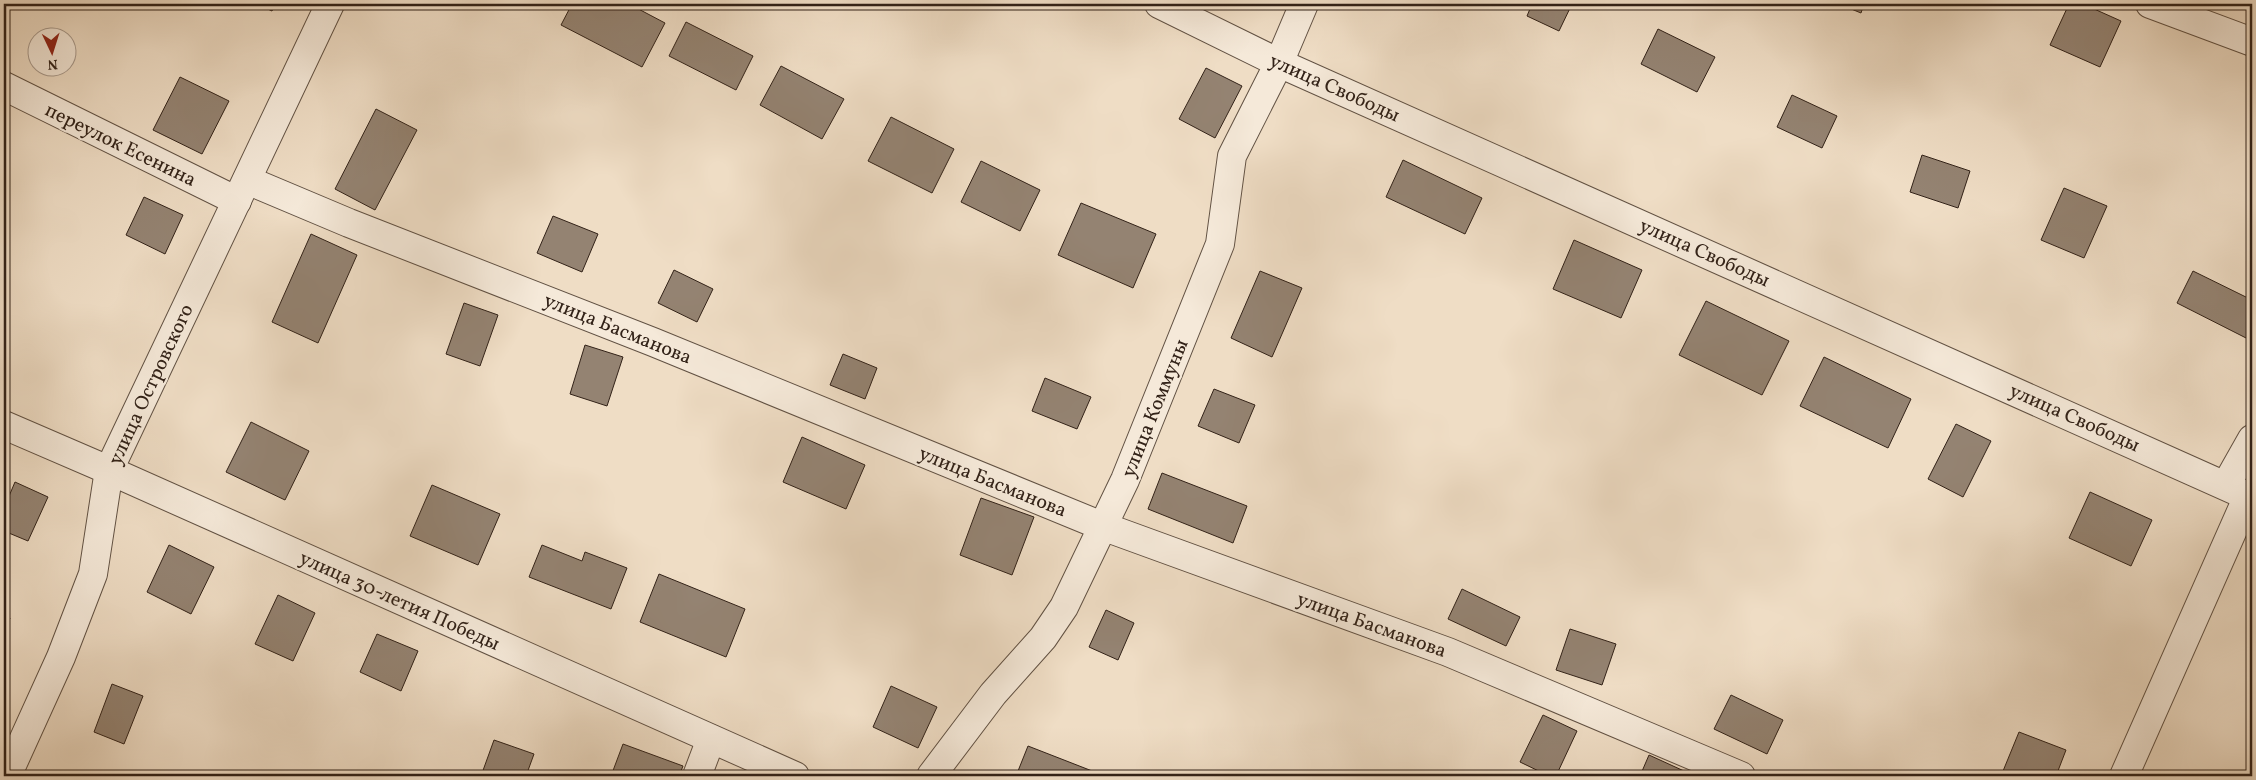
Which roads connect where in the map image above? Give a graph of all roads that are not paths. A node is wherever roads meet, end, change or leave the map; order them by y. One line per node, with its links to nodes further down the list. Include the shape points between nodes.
1 (330, 4): 8 (street, улица Островского)
2 (1159, 4): 6 (street, улица Свободы)
3 (1304, 4): 6 (street, улица Коммуны)
4 (2150, 4): 5 (street)
5 (2252, 42)
6 (1279, 62): 12 (street, улица Свободы); 13 (street, улица Коммуны, via 1232,156 1220,244 1125,480)
7 (4, 86): 8 (street, переулок Есенина)
8 (242, 190): 11 (street, улица Островского); 13 (street, улица Басманова, via 349,223 662,346)
9 (4, 425): 11 (street, улица 30-летия Победы)
10 (2252, 439): 12 (street)
11 (108, 470): 14 (street, улица 30-летия Победы); 15 (street, улица Островского, via 93,574)
12 (2242, 493): 20 (street)
13 (1102, 526): 18 (street, улица Коммуны, via 1064,607); 19 (street, улица Басманова, via 1448,652)
14 (711, 739): 16 (street); 17 (street, улица 30-летия Победы)
15 (15, 774)
16 (697, 776)
17 (795, 776)
18 (931, 776)
19 (1740, 776)
20 (2124, 776)

